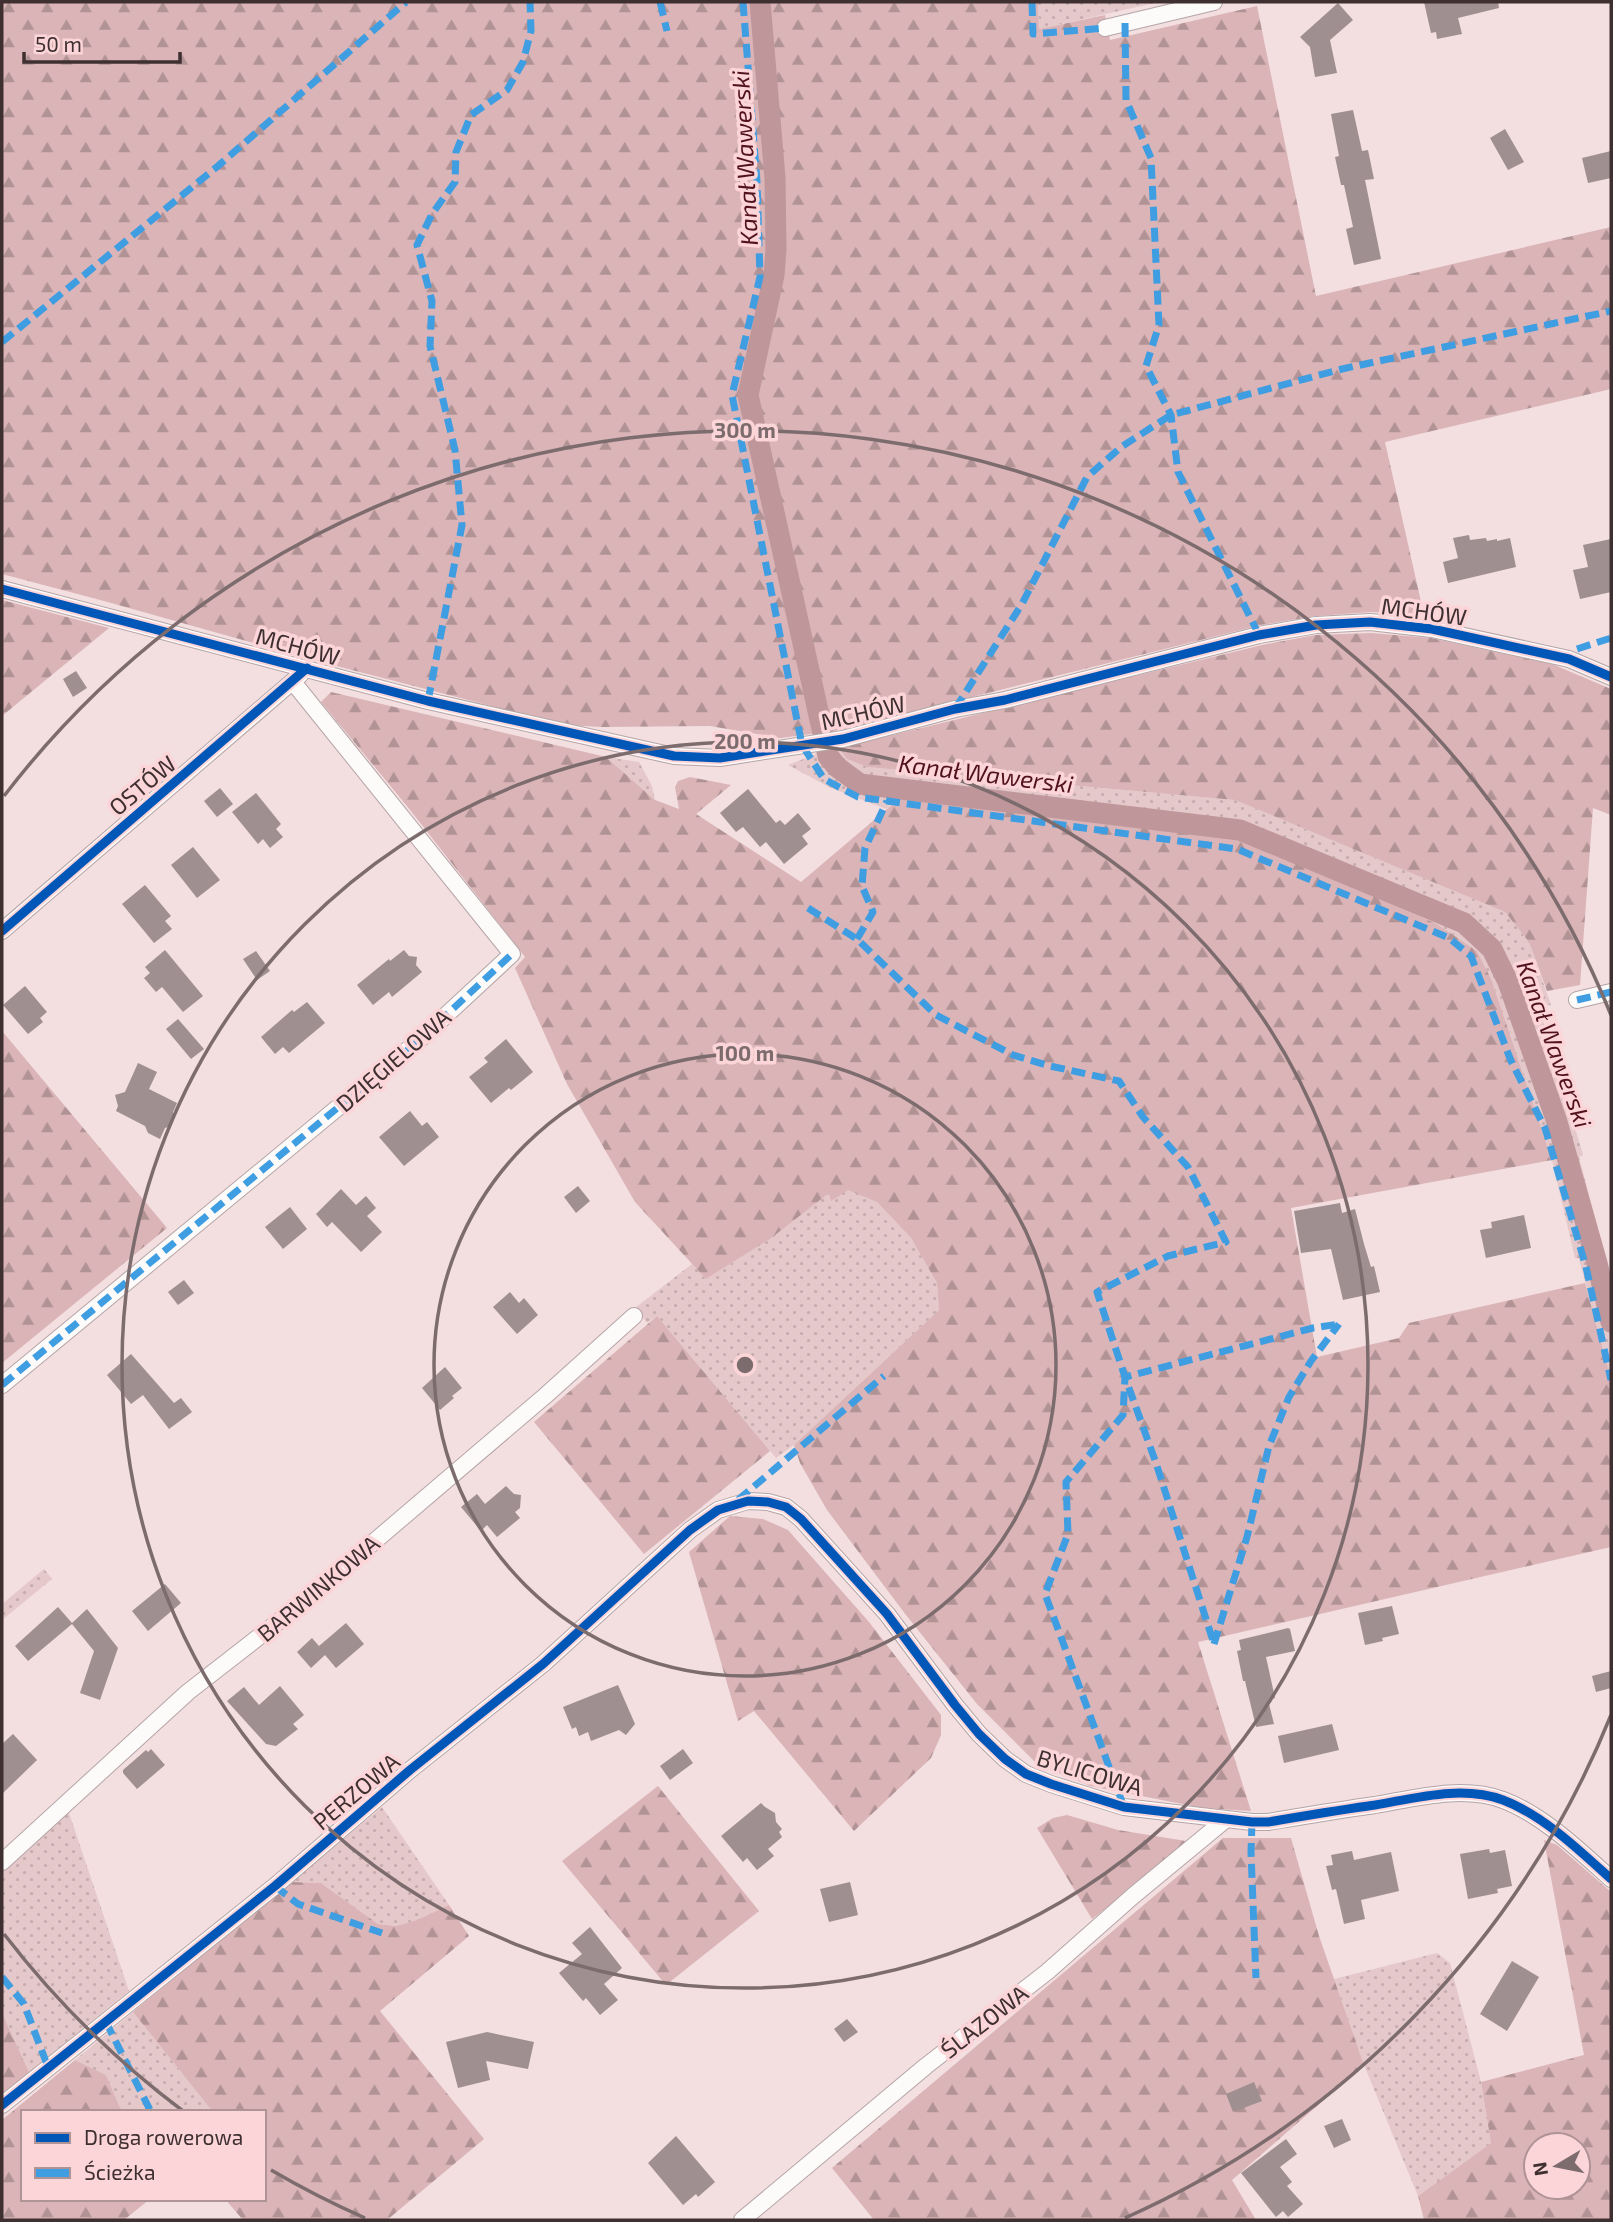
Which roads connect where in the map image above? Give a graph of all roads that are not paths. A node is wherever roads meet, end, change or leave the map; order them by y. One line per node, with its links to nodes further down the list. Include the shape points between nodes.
1 (1214, 2): 2 (street)
2 (1105, 28)
3 (2, 589): 4 (street, MCHÓW)
4 (307, 668): 5 (street, MCHÓW, via 428,701 674,756 720,758 843,739 1259,635 1316,625 1370,622 1432,629 1569,659); 6 (street, OSTÓW)
5 (1611, 677)
6 (293, 682): 7 (street, OSTÓW); 11 (street, DZIĘGIELOWA, via 512,954 416,1043)
7 (2, 931)
8 (1611, 992): 9 (street)
9 (1577, 1000)
10 (634, 1316): 14 (street, BARWINKOWA, via 301,1604 188,1692)
11 (2, 1385)
12 (732, 1505): 13 (street, BYLICOWA, via 768,1502 786,1507 801,1519 887,1614 979,1734 1027,1774 1124,1807); 16 (street, PERZOWA, via 690,1530 543,1664)
13 (1225, 1820): 15 (street, BYLICOWA, via 1268,1822 1446,1794 1477,1794 1503,1800 1528,1814 1567,1839); 17 (street, ŚLAZOWA, via 1047,1972)
14 (2, 1862)
15 (1611, 1879)
16 (2, 2105)
17 (742, 2220)

